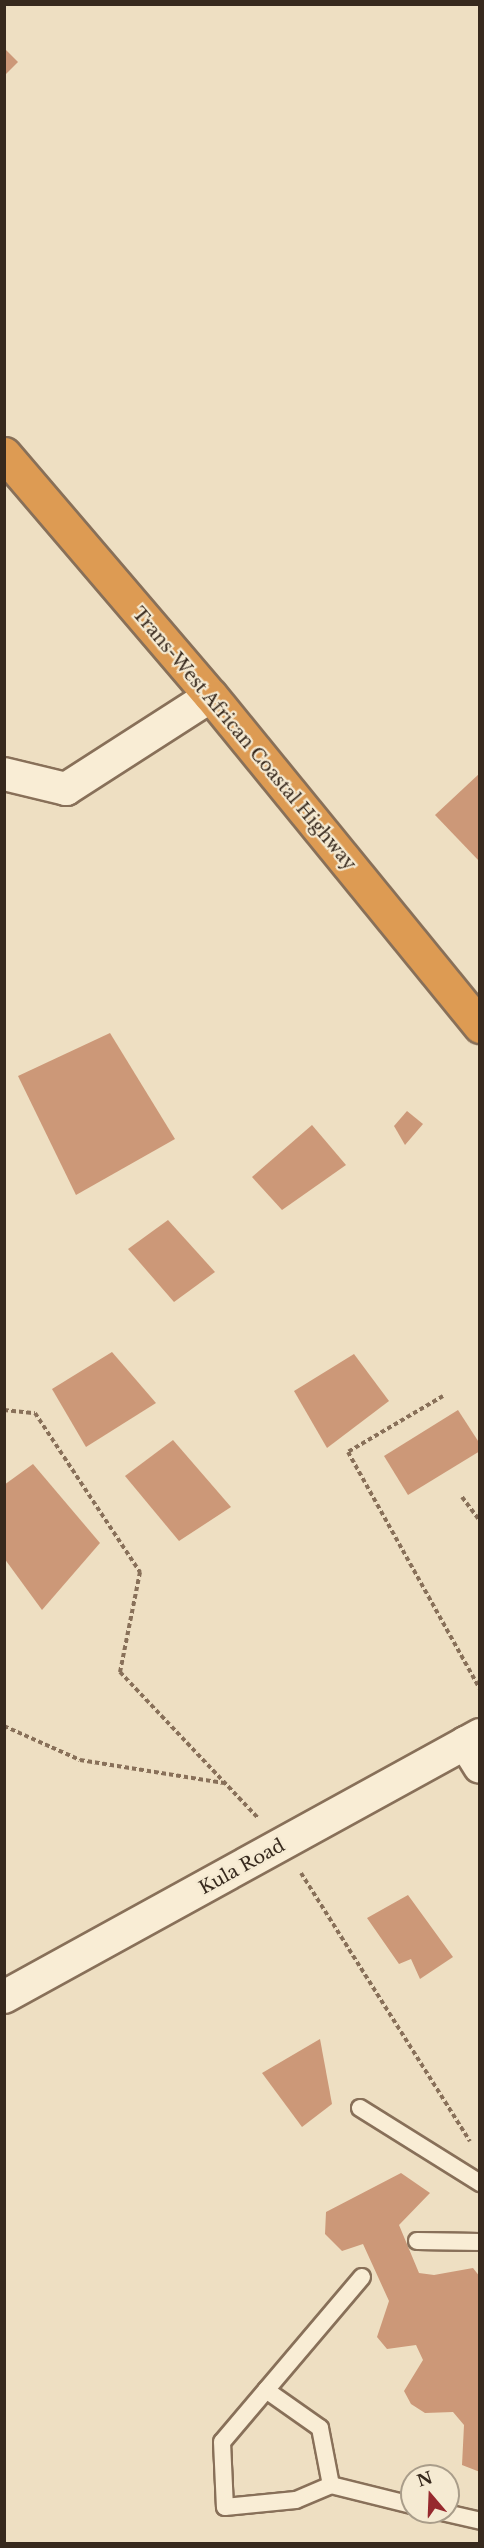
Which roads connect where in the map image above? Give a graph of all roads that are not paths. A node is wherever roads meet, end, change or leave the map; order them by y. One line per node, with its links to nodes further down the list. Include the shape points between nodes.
1 (4, 454): 2 (highway, Trans-West African Coastal Highway)
2 (211, 696): 3 (street, via 66,789); 4 (highway, Trans-West African Coastal Highway)
3 (4, 774)
4 (480, 1026)
5 (475, 1749): 6 (street, Kula Road, via 283,1844)
6 (4, 1997)
7 (360, 2108): 8 (lane)
8 (480, 2182)
9 (417, 2241): 10 (lane)
10 (480, 2242)
11 (362, 2277): 12 (lane)
12 (266, 2390): 13 (lane, via 320,2428); 13 (lane, via 222,2442 225,2507 296,2500)
13 (331, 2485): 14 (lane)
14 (400, 2502)
15 (460, 2516): 16 (lane)
16 (480, 2521)

